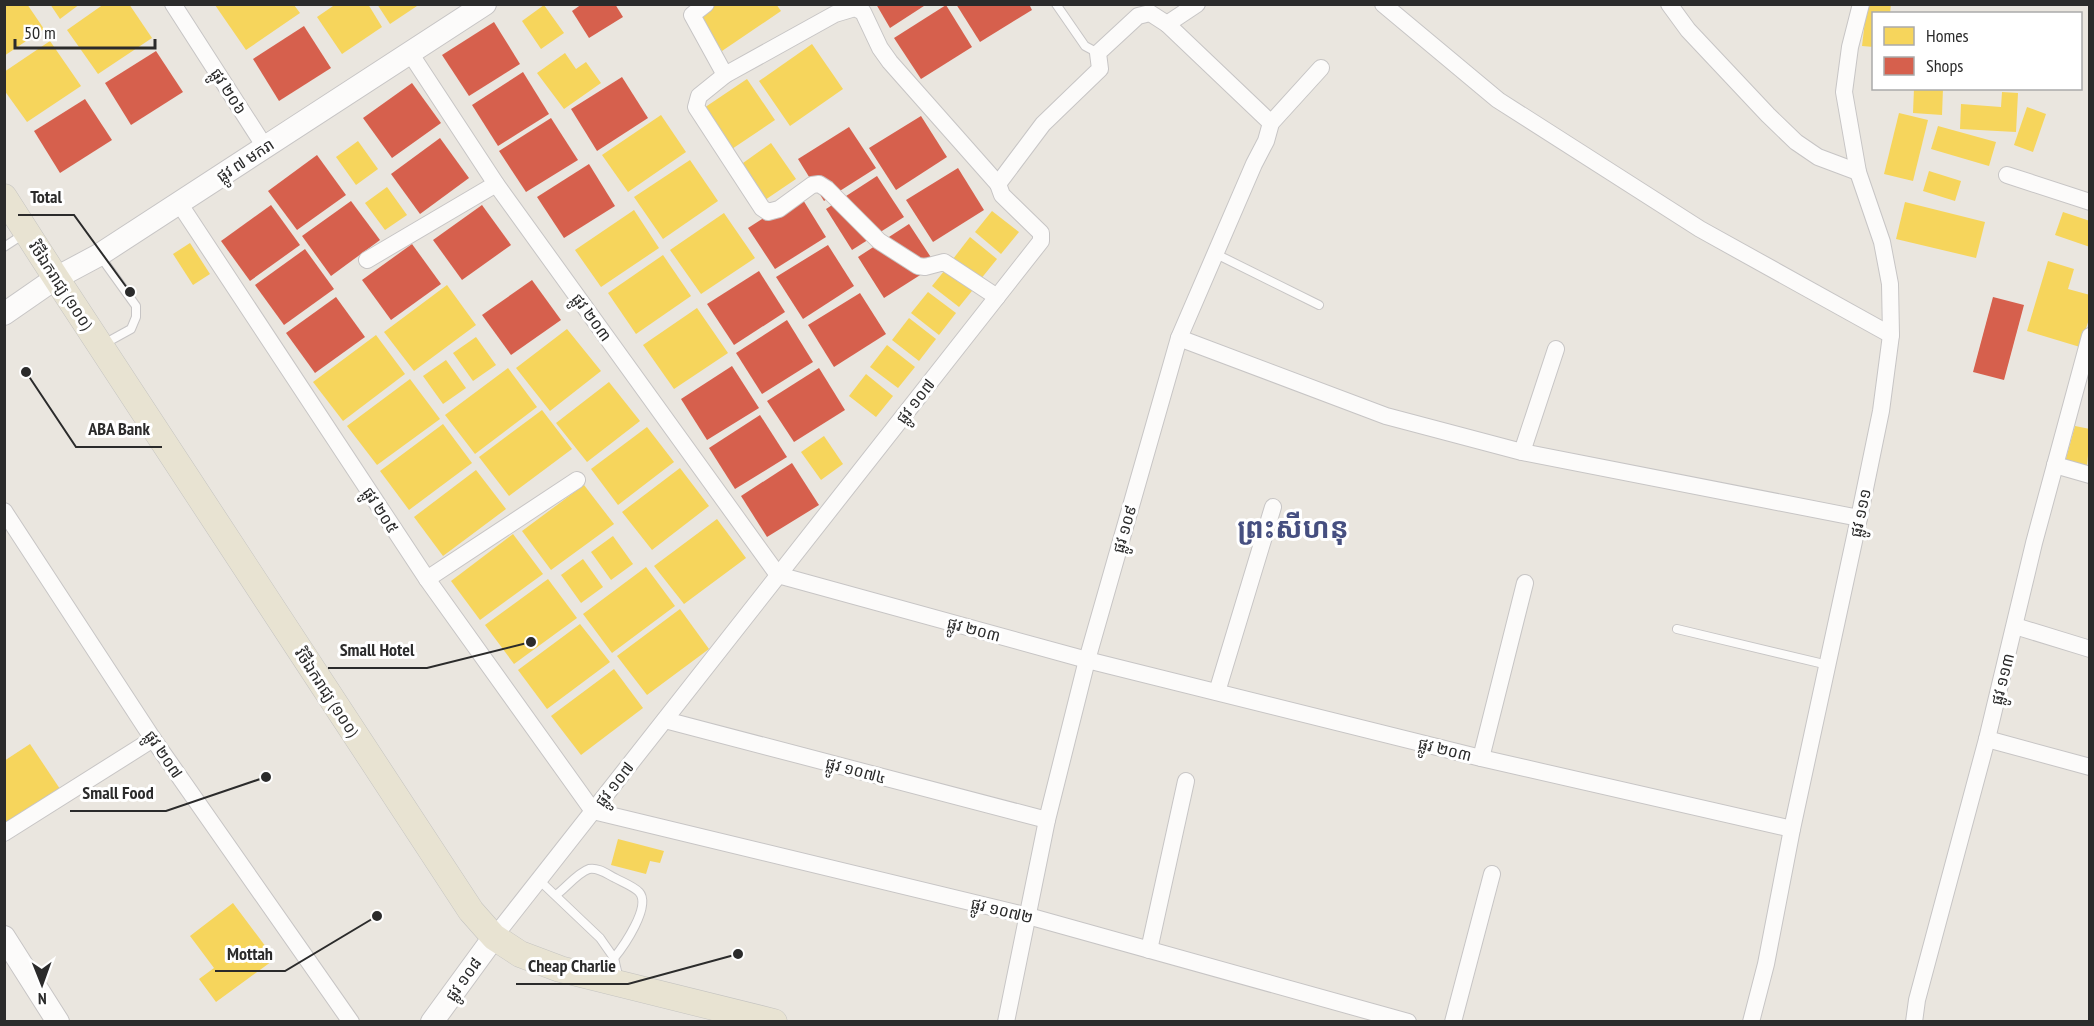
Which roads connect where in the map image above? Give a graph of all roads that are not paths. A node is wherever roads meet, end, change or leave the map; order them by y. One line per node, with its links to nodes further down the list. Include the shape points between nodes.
1 (173, 4): 15 (street, ផ្លូវ ២០៦)
2 (485, 4): 10 (main road, ផ្លូវ ៧ មករា)
3 (706, 4): 13 (street, via 692,15)
4 (1056, 4): 11 (lane, via 1085,46)
5 (1197, 4): 9 (street)
6 (1383, 4): 32 (street, via 1498,100 1700,229)
7 (1669, 4): 16 (street, via 1689,30 1796,141 1818,156)
8 (1861, 4): 16 (street, ផ្លូវ ១១១, via 1844,92)
9 (1167, 24): 11 (street, via 1146,12); 14 (street)
10 (410, 53): 15 (main road, ផ្លូវ ៧ មករា); 18 (street, ផ្លូវ ២០៣)
11 (1098, 53): 19 (street, via 1100,69 1043,124)
12 (1321, 68): 14 (street, ផ្លូវ ១០៩)
13 (725, 75): 19 (street, via 835,14 855,8 863,12 890,62); 29 (street, via 699,96 696,107 762,208 768,212 779,208 819,183 879,241 918,266 944,262)
14 (1271, 123): 25 (street, ផ្លូវ ១០៩)
15 (265, 147): 22 (main road, ផ្លូវ ៧ មករា)
16 (1858, 172): 32 (street, ផ្លូវ ១១១, via 1882,242 1890,284)
17 (2007, 175): 21 (street)
18 (496, 184): 27 (street); 44 (street, ផ្លូវ ២០៣)
19 (998, 184): 29 (street, ផ្លូវ ១០៧, via 1002,195 1042,236)
20 (4, 197): 23 (main road, វិថីឯករាជ្យ (១០០))
21 (2090, 202)
22 (179, 203): 26 (main road, ផ្លូវ ៧ មករា); 45 (street, ផ្លូវ ២០៥)
23 (26, 231): 24 (lane); 28 (main road, វិថីឯករាជ្យ (១០០))
24 (4, 247)
25 (1216, 254): 30 (lane); 34 (street, ផ្លូវ ១០៩)
26 (99, 255): 28 (main road, ផ្លូវ ៧ មករា); 35 (lane, via 135,306 136,317 131,329)
27 (367, 260)
28 (56, 278): 31 (main road, ផ្លូវ ៧ មករា); 35 (main road, វិថីឯករាជ្យ (១០០))
29 (997, 297): 44 (street, ផ្លូវ ១០៧)
30 (1319, 305)
31 (4, 314)
32 (1891, 335): 43 (street, ផ្លូវ ១១១, via 1881,411)
33 (2090, 336): 38 (street, ផ្លូវ ១១៣)
34 (1179, 339): 37 (street, via 1386,416); 50 (street, ផ្លូវ ១០៩)
35 (100, 346): 68 (main road, វិថីឯករាជ្យ (១០០), via 464,901)
36 (1556, 349): 37 (street)
37 (1522, 452): 43 (street)
38 (2055, 465): 39 (street); 47 (street, ផ្លូវ ១១៣)
39 (2090, 475)
40 (577, 480): 45 (street)
41 (1273, 507): 52 (street)
42 (4, 511): 54 (street, ផ្លូវ ២០៧)
43 (1859, 518): 51 (street, ផ្លូវ ១១១)
44 (778, 575): 50 (street, ផ្លូវ ២០៣); 53 (street, ផ្លូវ ១០៧)
45 (427, 579): 59 (street, ផ្លូវ ២០៥)
46 (1526, 583): 56 (street)
47 (2015, 626): 49 (street); 55 (street, ផ្លូវ ១១៣)
48 (1677, 629): 51 (lane)
49 (2090, 649)
50 (1087, 660): 52 (street, ផ្លូវ ២០៣); 60 (street, ផ្លូវ ១០៩)
51 (1828, 665): 61 (street, ផ្លូវ ១១១)
52 (1217, 692): 56 (street, ផ្លូវ ២០៣)
53 (665, 720): 59 (street, ផ្លូវ ១០៧); 60 (street, ផ្លូវ ១០៧៤)
54 (153, 739): 62 (street); 73 (street, ផ្លូវ ២០៧)
55 (1987, 739): 57 (street); 80 (street, ផ្លូវ ១១៣)
56 (1481, 758): 61 (street, ផ្លូវ ២០៣)
57 (2090, 767)
58 (1186, 781): 69 (street)
59 (592, 811): 64 (street, ផ្លូវ ១០៧); 66 (street, ផ្លូវ ១០៧២)
60 (1047, 820): 66 (street, ផ្លូវ ១០៩)
61 (1792, 829): 79 (street, ផ្លូវ ១១១)
62 (4, 833)
63 (1492, 874): 78 (street)
64 (539, 880): 65 (lane); 68 (street, ផ្លូវ ១០៧)
65 (556, 895): 70 (lane, via 600,938); 70 (lane, via 591,868 638,891 641,906 633,930)
66 (1028, 916): 69 (street, ផ្លូវ ១០៧២); 76 (street, ផ្លូវ ១០៩)
67 (4, 937): 72 (main road)
68 (494, 937): 71 (main road, វិថីឯករាជ្យ (១០០), via 520,954); 74 (main road, ផ្លូវ ១០៨)
69 (1149, 950): 77 (street, ផ្លូវ ១០៧២)
70 (614, 958): 71 (lane)
71 (619, 984): 75 (main road, វិថីឯករាជ្យ (១០០))
72 (58, 1022)
73 (351, 1022)
74 (432, 1022)
75 (774, 1022)
76 (1006, 1022)
77 (1408, 1022)
78 (1453, 1022)
79 (1751, 1022)
80 (1914, 1022)

